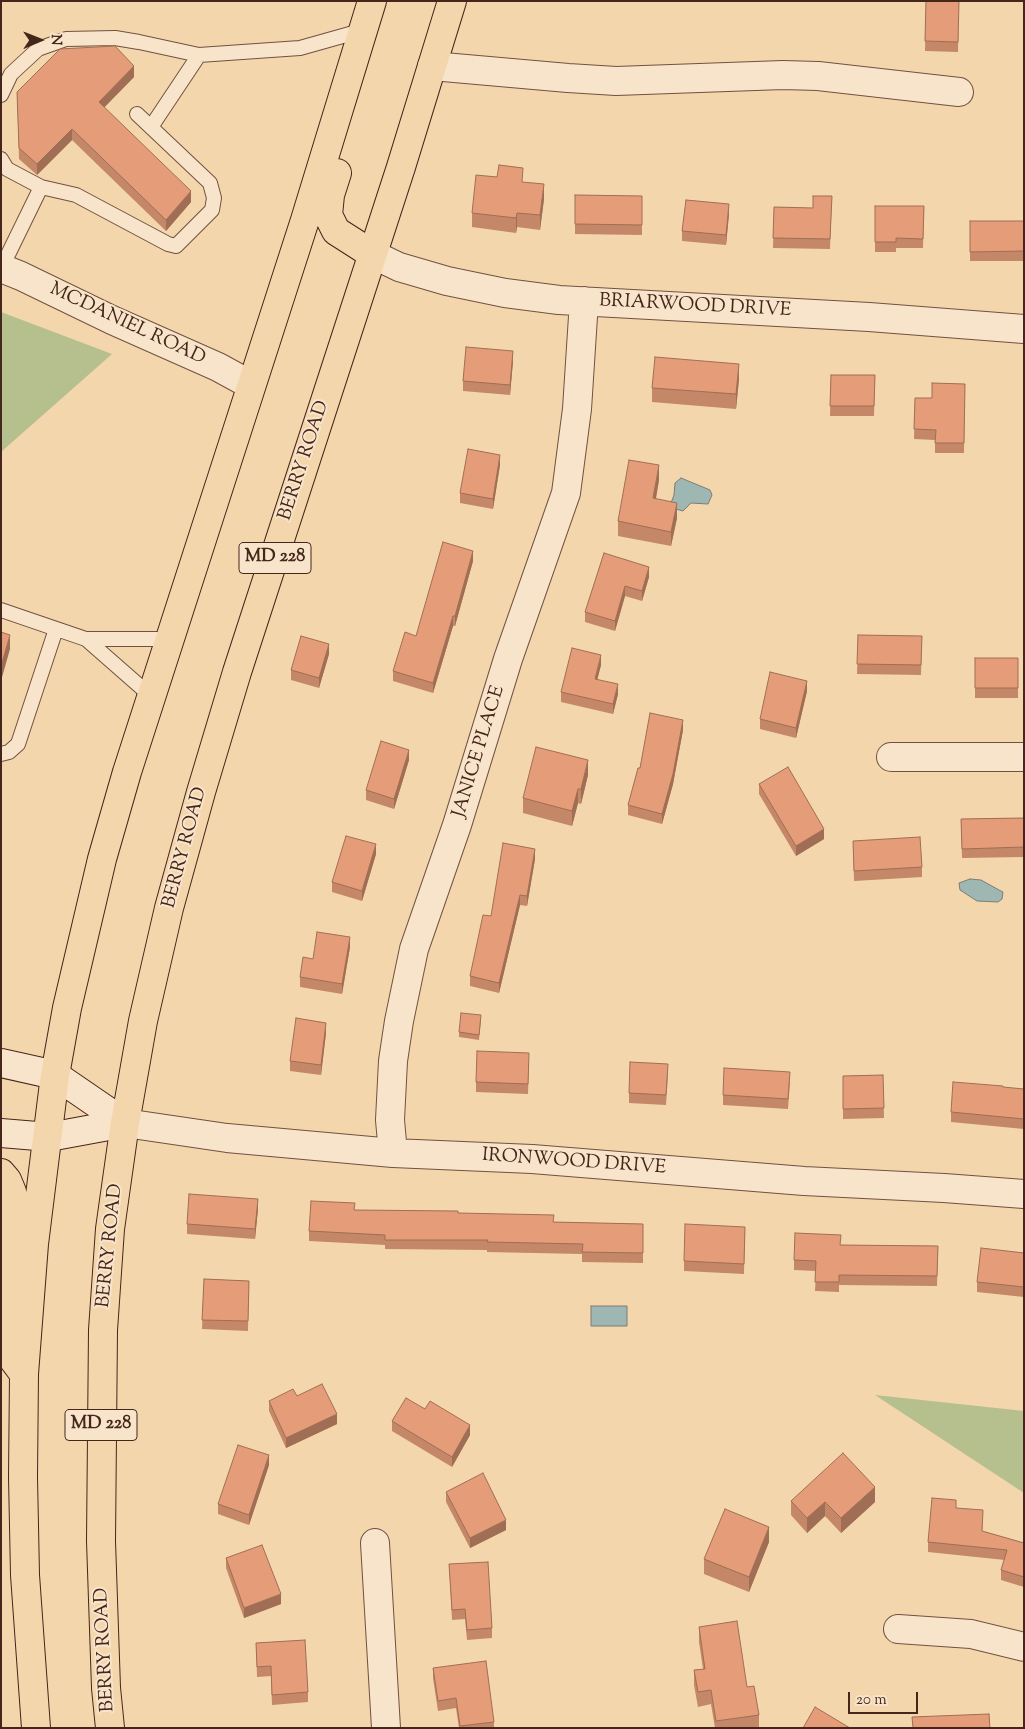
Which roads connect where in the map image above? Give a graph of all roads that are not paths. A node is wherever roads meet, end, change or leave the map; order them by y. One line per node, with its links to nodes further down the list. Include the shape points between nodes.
1 (372, 1): 4 (highway)
2 (388, 1): 13 (highway, via 379,44 330,195 328,215 336,231)
3 (452, 1): 6 (highway, BERRY ROAD / MD 228)
4 (364, 30): 5 (lane, via 300,48); 17 (highway)
5 (199, 55): 8 (lane, via 115,38 66,40 38,49 11,74); 10 (lane)
6 (432, 66): 7 (street, via 616,81 818,76); 13 (highway, BERRY ROAD / MD 228)
7 (959, 92)
8 (1, 95)
9 (137, 114): 10 (lane)
10 (151, 127): 12 (lane, via 210,183 214,198 212,210 176,246 76,195)
11 (1, 158): 12 (lane, via 7,169)
12 (41, 187): 14 (lane)
13 (372, 254): 15 (street, BRIARWOOD DRIVE, via 399,267 481,288); 28 (highway, BERRY ROAD / MD 228, via 201,792 169,908 143,1021)
14 (1, 268): 17 (street, MCDANIEL ROAD)
15 (584, 301): 16 (street, BRIARWOOD DRIVE); 31 (street, JANICE PLACE, via 577,409 566,493 508,659 457,825 414,949 393,1061 390,1120)
16 (1024, 329)
17 (251, 385): 21 (highway)
18 (1, 610): 19 (lane)
19 (56, 628): 20 (lane); 23 (lane, via 18,744)
20 (86, 639): 21 (lane); 22 (lane)
21 (169, 639): 22 (highway)
22 (151, 696): 27 (highway, via 102,859 67,1008)
23 (1, 754)
24 (1024, 757): 25 (street)
25 (891, 758)
26 (1, 1063): 27 (street)
27 (56, 1075): 28 (street); 30 (highway)
28 (125, 1123): 30 (street); 31 (street, IRONWOOD DRIVE, via 226,1138); 39 (highway, BERRY ROAD / MD 228, via 110,1229 103,1330 101,1551)
29 (1, 1133): 30 (street)
30 (49, 1137): 34 (highway, via 34,1244)
31 (393, 1153): 33 (street, IRONWOOD DRIVE, via 532,1159)
32 (1, 1173): 34 (highway, via 12,1192 16,1211 6,1350)
33 (1024, 1194)
34 (24, 1374): 38 (highway, via 22,1477 25,1575)
35 (375, 1543): 40 (street)
36 (898, 1629): 37 (street, via 971,1634)
37 (1024, 1647)
38 (36, 1728)
39 (110, 1728)
40 (386, 1728)

